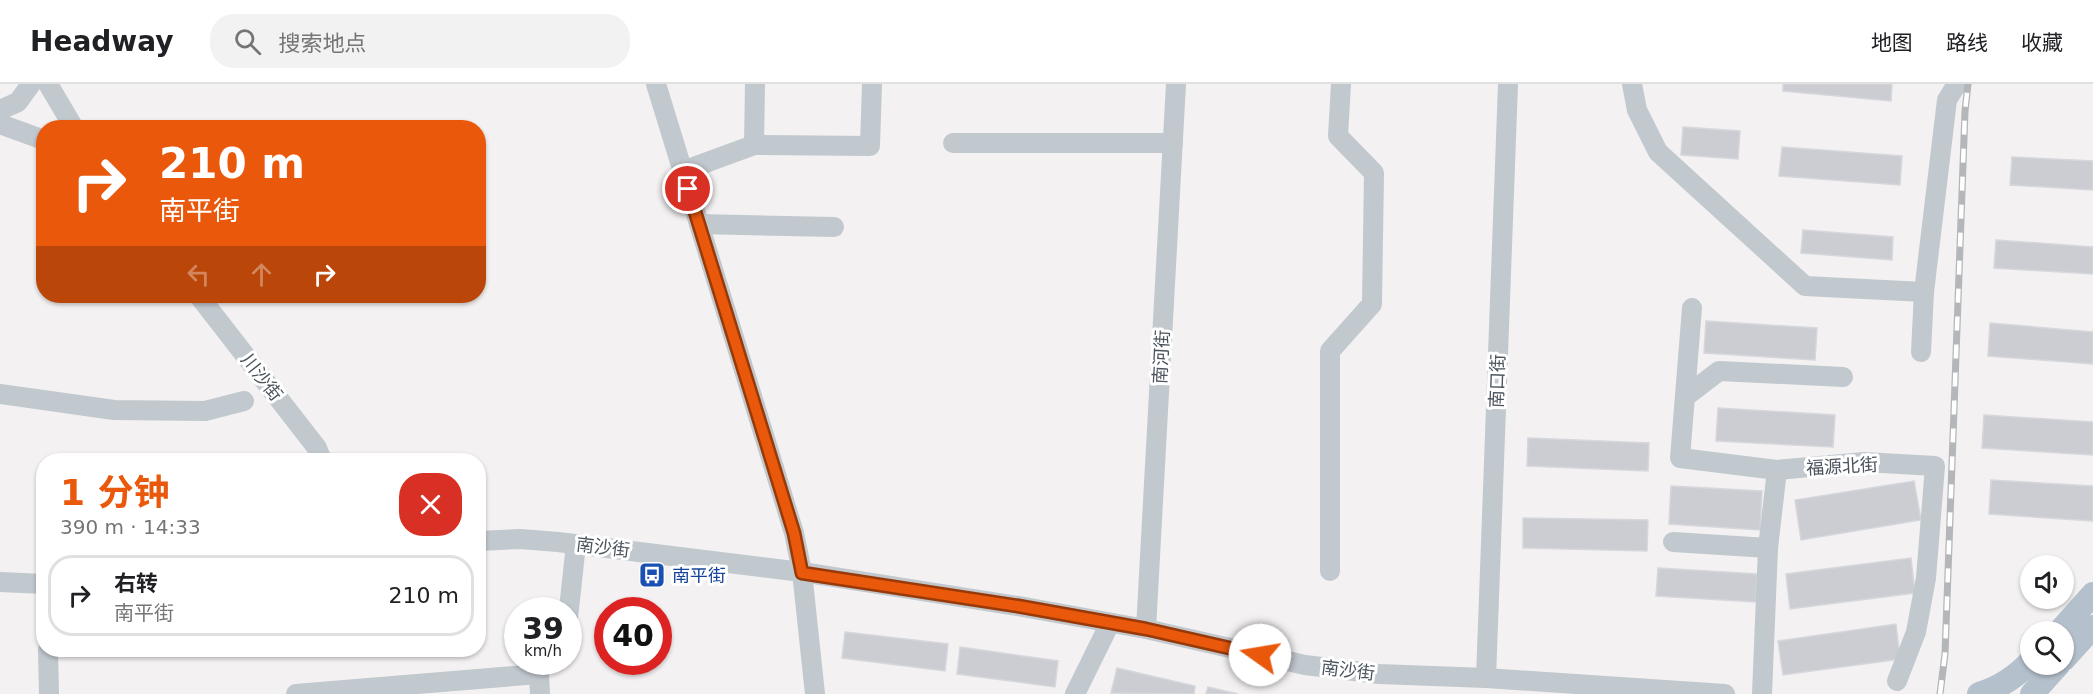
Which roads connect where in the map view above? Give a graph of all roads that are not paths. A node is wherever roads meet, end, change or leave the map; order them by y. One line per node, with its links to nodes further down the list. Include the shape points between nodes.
1 (30, 84): 11 (street, via 18,102)
2 (48, 84): 12 (street)
3 (656, 84): 18 (street)
4 (754, 84): 17 (street)
5 (872, 84): 17 (street, via 870,146)
6 (1176, 84): 16 (street, 南河街)
7 (1341, 84): 35 (street, via 1338,136 1374,172 1372,304 1330,351)
8 (1508, 84): 51 (street, 南口街)
9 (1632, 84): 21 (street, via 1636,110 1658,152 1805,286)
10 (1957, 84): 21 (street, via 1947,100)
11 (0, 111)
12 (69, 120)
13 (0, 124): 14 (street)
14 (36, 137)
15 (953, 143): 16 (street)
16 (1173, 143): 44 (street, 南河街)
17 (754, 145): 18 (street)
18 (683, 171): 19 (street)
19 (699, 224): 20 (street); 36 (street, via 794,533)
20 (834, 227)
21 (1924, 292): 24 (street)
22 (204, 303): 29 (street, 川沙街)
23 (1692, 308): 27 (street, 福源北街)
24 (1921, 352)
25 (1843, 377): 27 (street, via 1719,371)
26 (0, 394): 28 (street, via 114,411 205,411)
27 (1685, 397): 30 (street, 福源北街, via 1680,458)
28 (244, 401)
29 (319, 453)
30 (1777, 470): 34 (street); 52 (street, 福源北街, via 1864,462 1935,466 1926,578 1916,632)
31 (486, 541): 33 (street, 南沙街)
32 (1673, 542): 34 (street)
33 (576, 544): 36 (street, 南沙街); 40 (street)
34 (1768, 548): 59 (street)
35 (1330, 572)
36 (802, 573): 42 (street, 南沙街); 56 (street)
37 (0, 582): 38 (street)
38 (36, 584)
39 (2093, 594): 41 (main road)
40 (570, 597)
41 (2068, 621)
42 (1110, 623): 44 (street, 南沙街); 57 (street)
43 (2093, 627): 45 (main road)
44 (1146, 629): 51 (street, 南沙街, via 1305,665 1379,675)
45 (2074, 648)
46 (48, 657): 53 (street)
47 (504, 672): 54 (street)
48 (2020, 673): 60 (main road)
49 (540, 675): 55 (street)
50 (2049, 675): 61 (main road)
51 (1486, 678): 58 (street, 南沙街)
52 (1897, 681)
53 (49, 694)
54 (296, 694)
55 (540, 694)
56 (815, 694)
57 (1074, 694)
58 (1725, 694)
59 (1762, 694)
60 (1979, 694)
61 (2032, 694)

